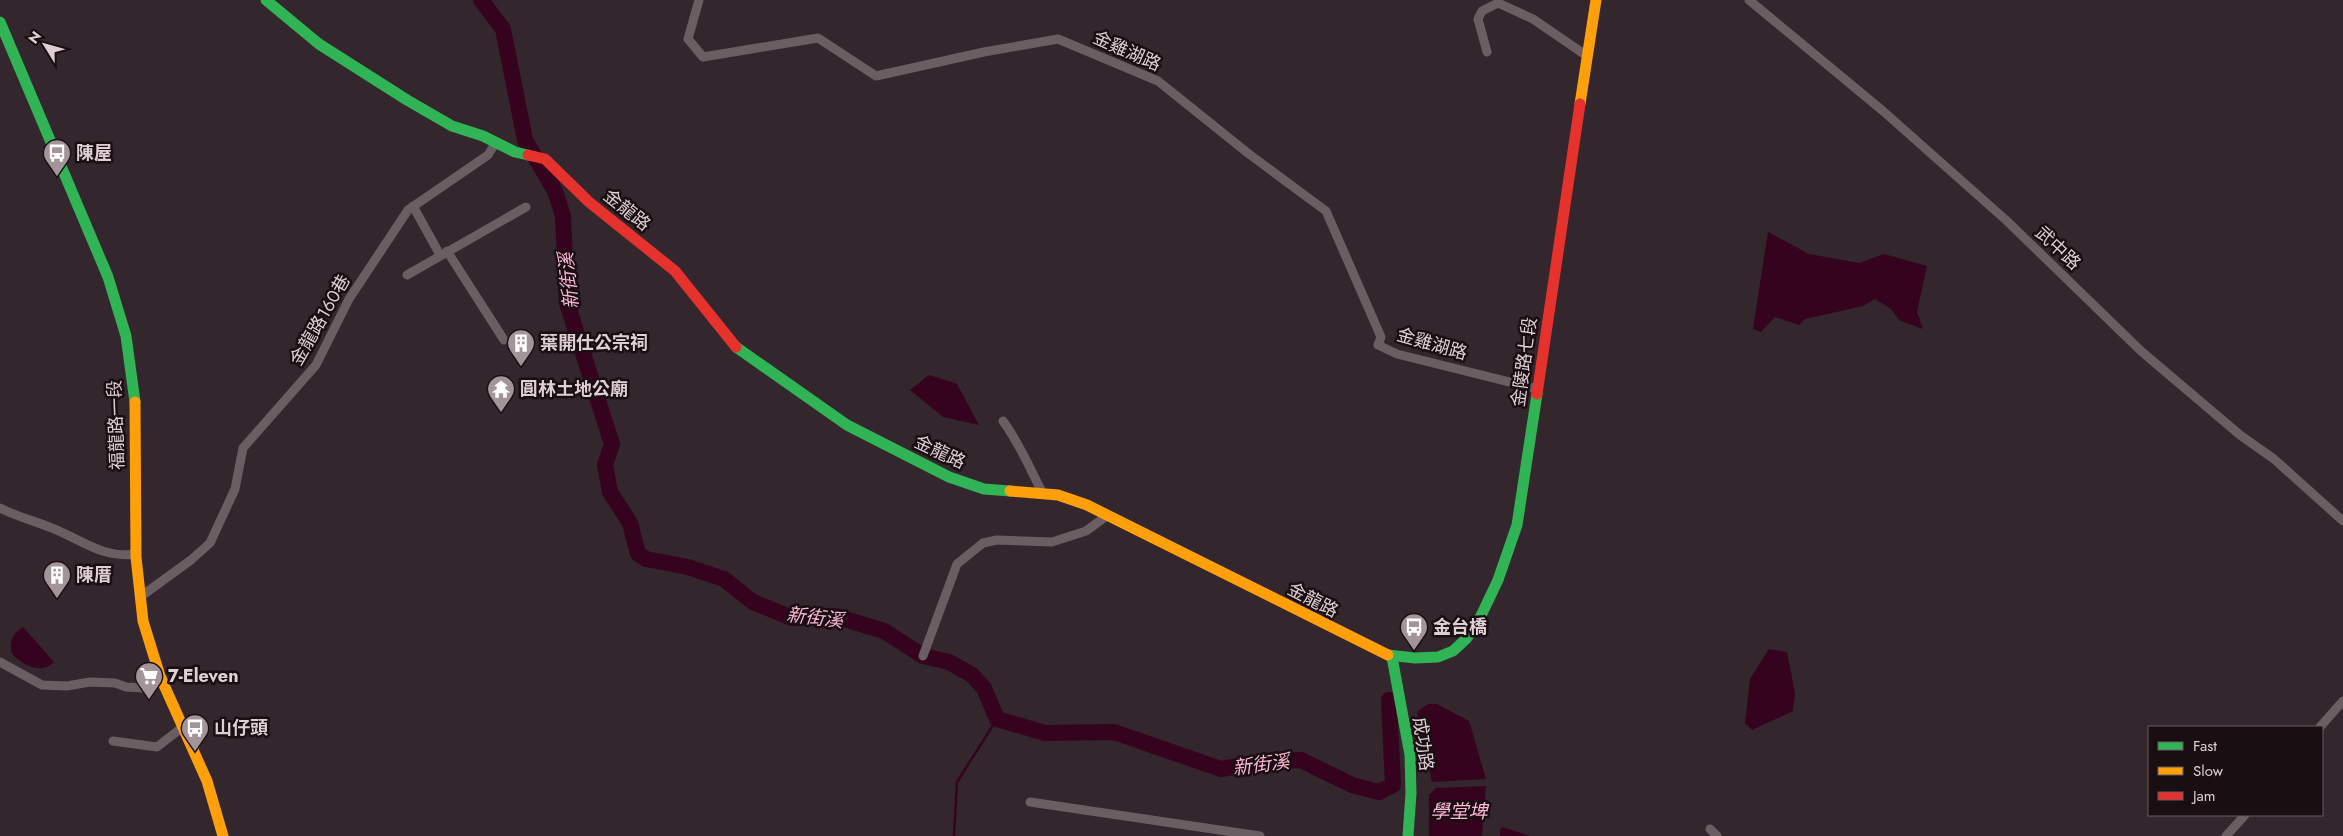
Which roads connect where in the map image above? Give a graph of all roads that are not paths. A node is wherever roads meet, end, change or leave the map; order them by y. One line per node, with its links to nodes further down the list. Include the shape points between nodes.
1 (266, 0): 8 (street, via 354,68 452,126)
2 (698, 0): 14 (street, 金雞湖路, via 688,39 703,57 818,38 876,76 1058,39 1158,81 1326,211 1381,336 1378,345 1397,354)
3 (1596, 0): 7 (street, 金陵路七段)
4 (1749, 0): 19 (street, 武中路, via 1883,111 2007,221 2142,351)
5 (0, 22): 20 (street, 福龍路一段, via 98,249 124,332 131,364 134,404)
6 (1487, 52): 7 (street, via 1478,19 1482,11 1498,3 1534,19)
7 (1587, 56): 14 (street, 金陵路七段)
8 (496, 142): 9 (street, 金龍路160巷, via 488,155); 16 (street, 金龍路, via 515,152 545,159 589,202 675,271 738,349 848,425 949,477 984,489)
9 (413, 206): 11 (street); 21 (street, 金龍路160巷, via 349,298 316,365 243,448 235,488 210,543)
10 (526, 207): 11 (street)
11 (444, 253): 12 (street); 13 (street)
12 (407, 275)
13 (504, 340)
14 (1538, 389): 23 (street, 金陵路七段, via 1517,525 1480,618 1465,640 1440,657)
15 (1003, 421): 16 (street, via 1018,442)
16 (1043, 494): 18 (street, 金龍路, via 1058,495)
17 (0, 508): 20 (street, via 67,534 93,549 122,556)
18 (1108, 515): 22 (street, via 1086,531 1052,542 997,540 983,543 957,564); 23 (street, 金龍路)
19 (2343, 520)
20 (135, 554): 21 (street, 福龍路一段)
21 (140, 597): 25 (street, 福龍路一段, via 143,622)
22 (923, 656)
23 (1392, 657): 35 (street, 成功路, via 1410,755)
24 (0, 662): 25 (street, via 42,685 67,686 90,682 144,688)
25 (162, 678): 27 (street, 福龍路一段)
26 (2343, 701): 28 (street)
27 (184, 726): 29 (street, via 157,747); 33 (street, 福龍路一段, via 220,816)
28 (2321, 726)
29 (113, 741)
30 (1030, 802): 34 (street)
31 (2243, 816): 37 (street)
32 (1710, 829): 36 (street)
33 (223, 836)
34 (1260, 836)
35 (1408, 836)
36 (1717, 836)
37 (2226, 836)

